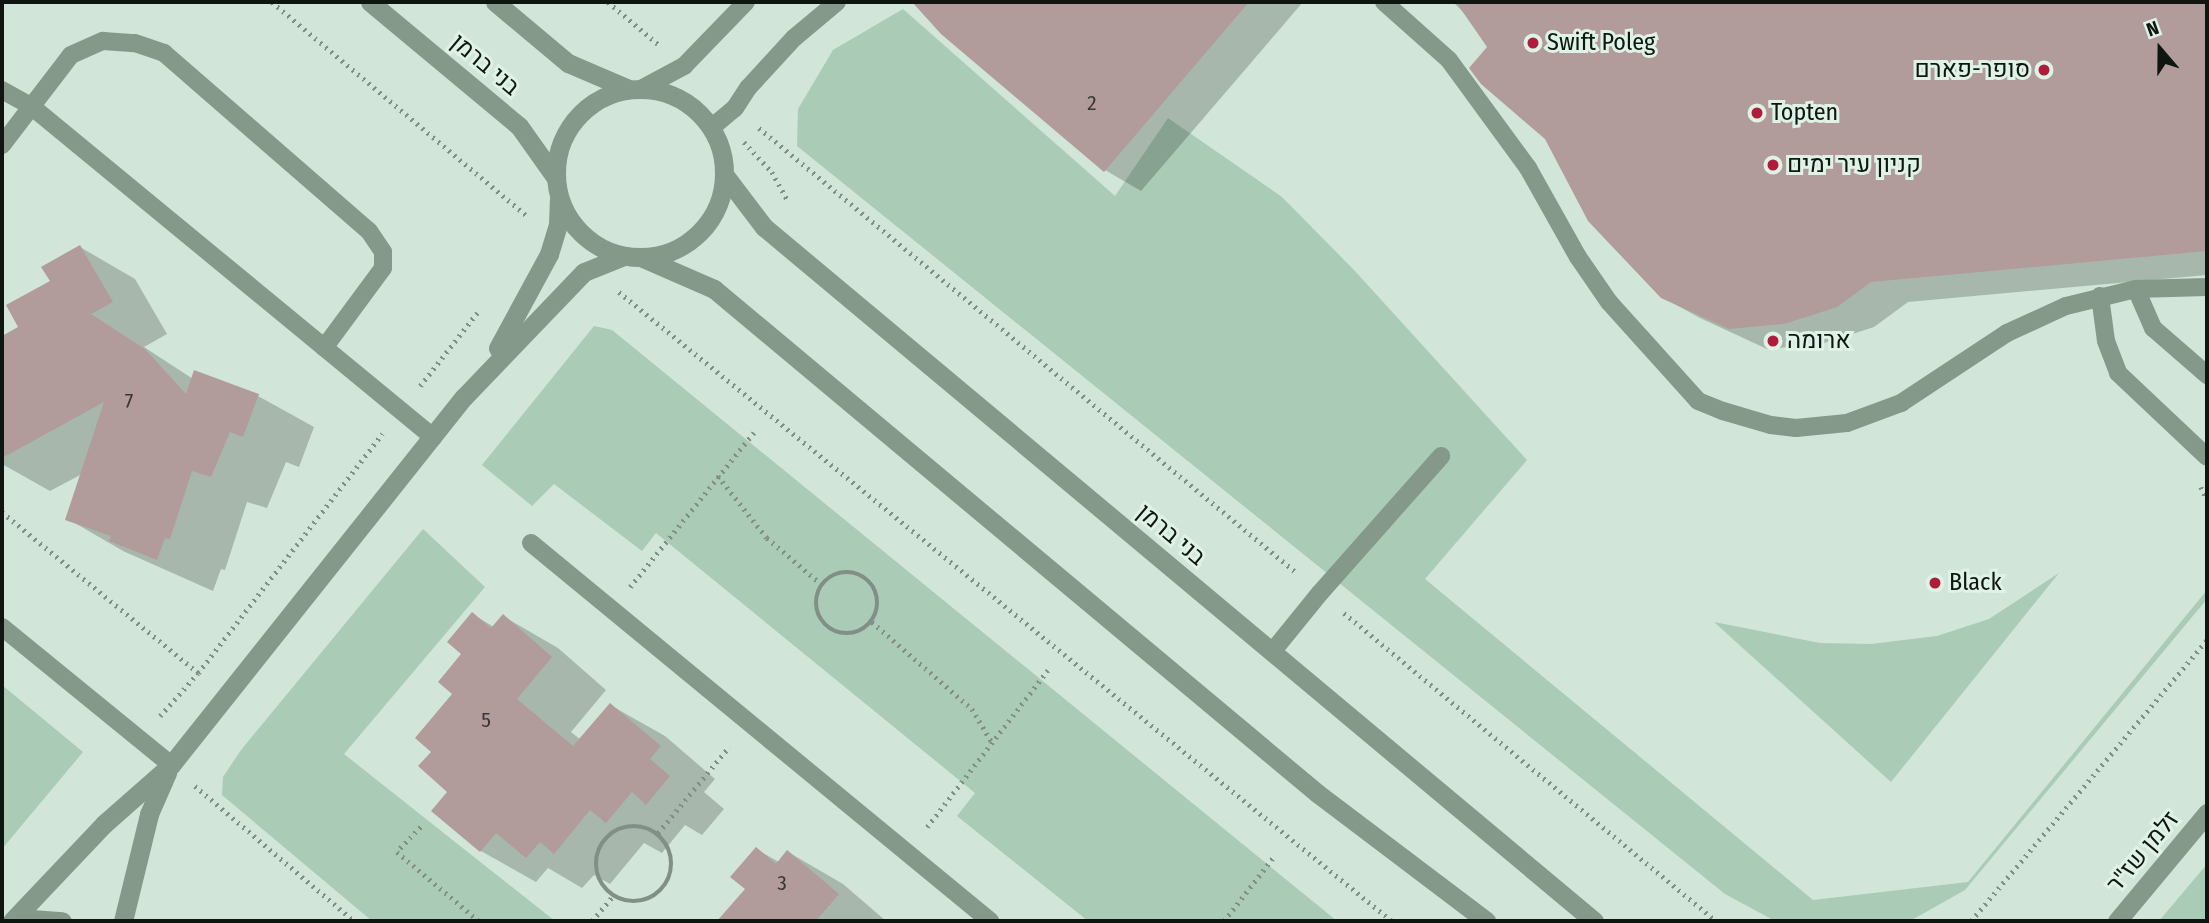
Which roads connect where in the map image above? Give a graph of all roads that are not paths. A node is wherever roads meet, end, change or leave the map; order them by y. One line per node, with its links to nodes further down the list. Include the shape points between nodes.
1 (370, 2): 12 (street, בני ברמן, via 519,126)
2 (495, 2): 6 (street, via 568,63)
3 (746, 2): 6 (lane, via 684,66)
4 (837, 2): 9 (lane, via 794,38 735,108)
5 (1384, 2): 17 (lane, via 1449,60 1528,169 1609,302 1698,401 1771,425 1796,428 1847,423 1874,415 1930,386 2007,333)
6 (636, 89): 9 (street, via 670,93 693,106); 12 (street, via 604,96 584,111 568,130 558,153)
7 (2, 90): 8 (lane)
8 (31, 106): 10 (lane); 18 (lane); 18 (lane, via 71,55 103,41 135,43 164,53 369,230 383,252 383,268)
9 (711, 128): 11 (street)
10 (2, 145)
11 (726, 177): 14 (street, via 709,224 690,242 668,254); 26 (street, בני ברמן, via 764,227)
12 (556, 178): 13 (street)
13 (559, 199): 14 (street, via 583,236 603,249); 20 (street, via 549,254 510,330)
14 (634, 257): 20 (street, via 590,270 561,293); 34 (street, via 714,289 1317,793)
15 (2207, 286): 16 (lane)
16 (2136, 289): 17 (lane); 19 (lane, via 2153,328)
17 (2100, 296): 23 (lane, via 2106,341 2118,373)
18 (324, 348): 21 (lane)
19 (2207, 375)
20 (464, 397): 21 (street)
21 (433, 437): 27 (street)
22 (1441, 456): 26 (lane)
23 (2207, 457)
24 (531, 543): 33 (lane)
25 (2, 627): 27 (lane)
26 (1272, 652): 35 (street, בני ברמן)
27 (170, 765): 29 (street, via 104,824); 32 (street, via 149,814)
28 (2207, 813): 36 (street, זלמן שז"ר)
29 (12, 921)
30 (23, 921): 31 (street)
31 (62, 921)
32 (123, 921)
33 (990, 921)
34 (1486, 921)
35 (1594, 921)
36 (2117, 921)

